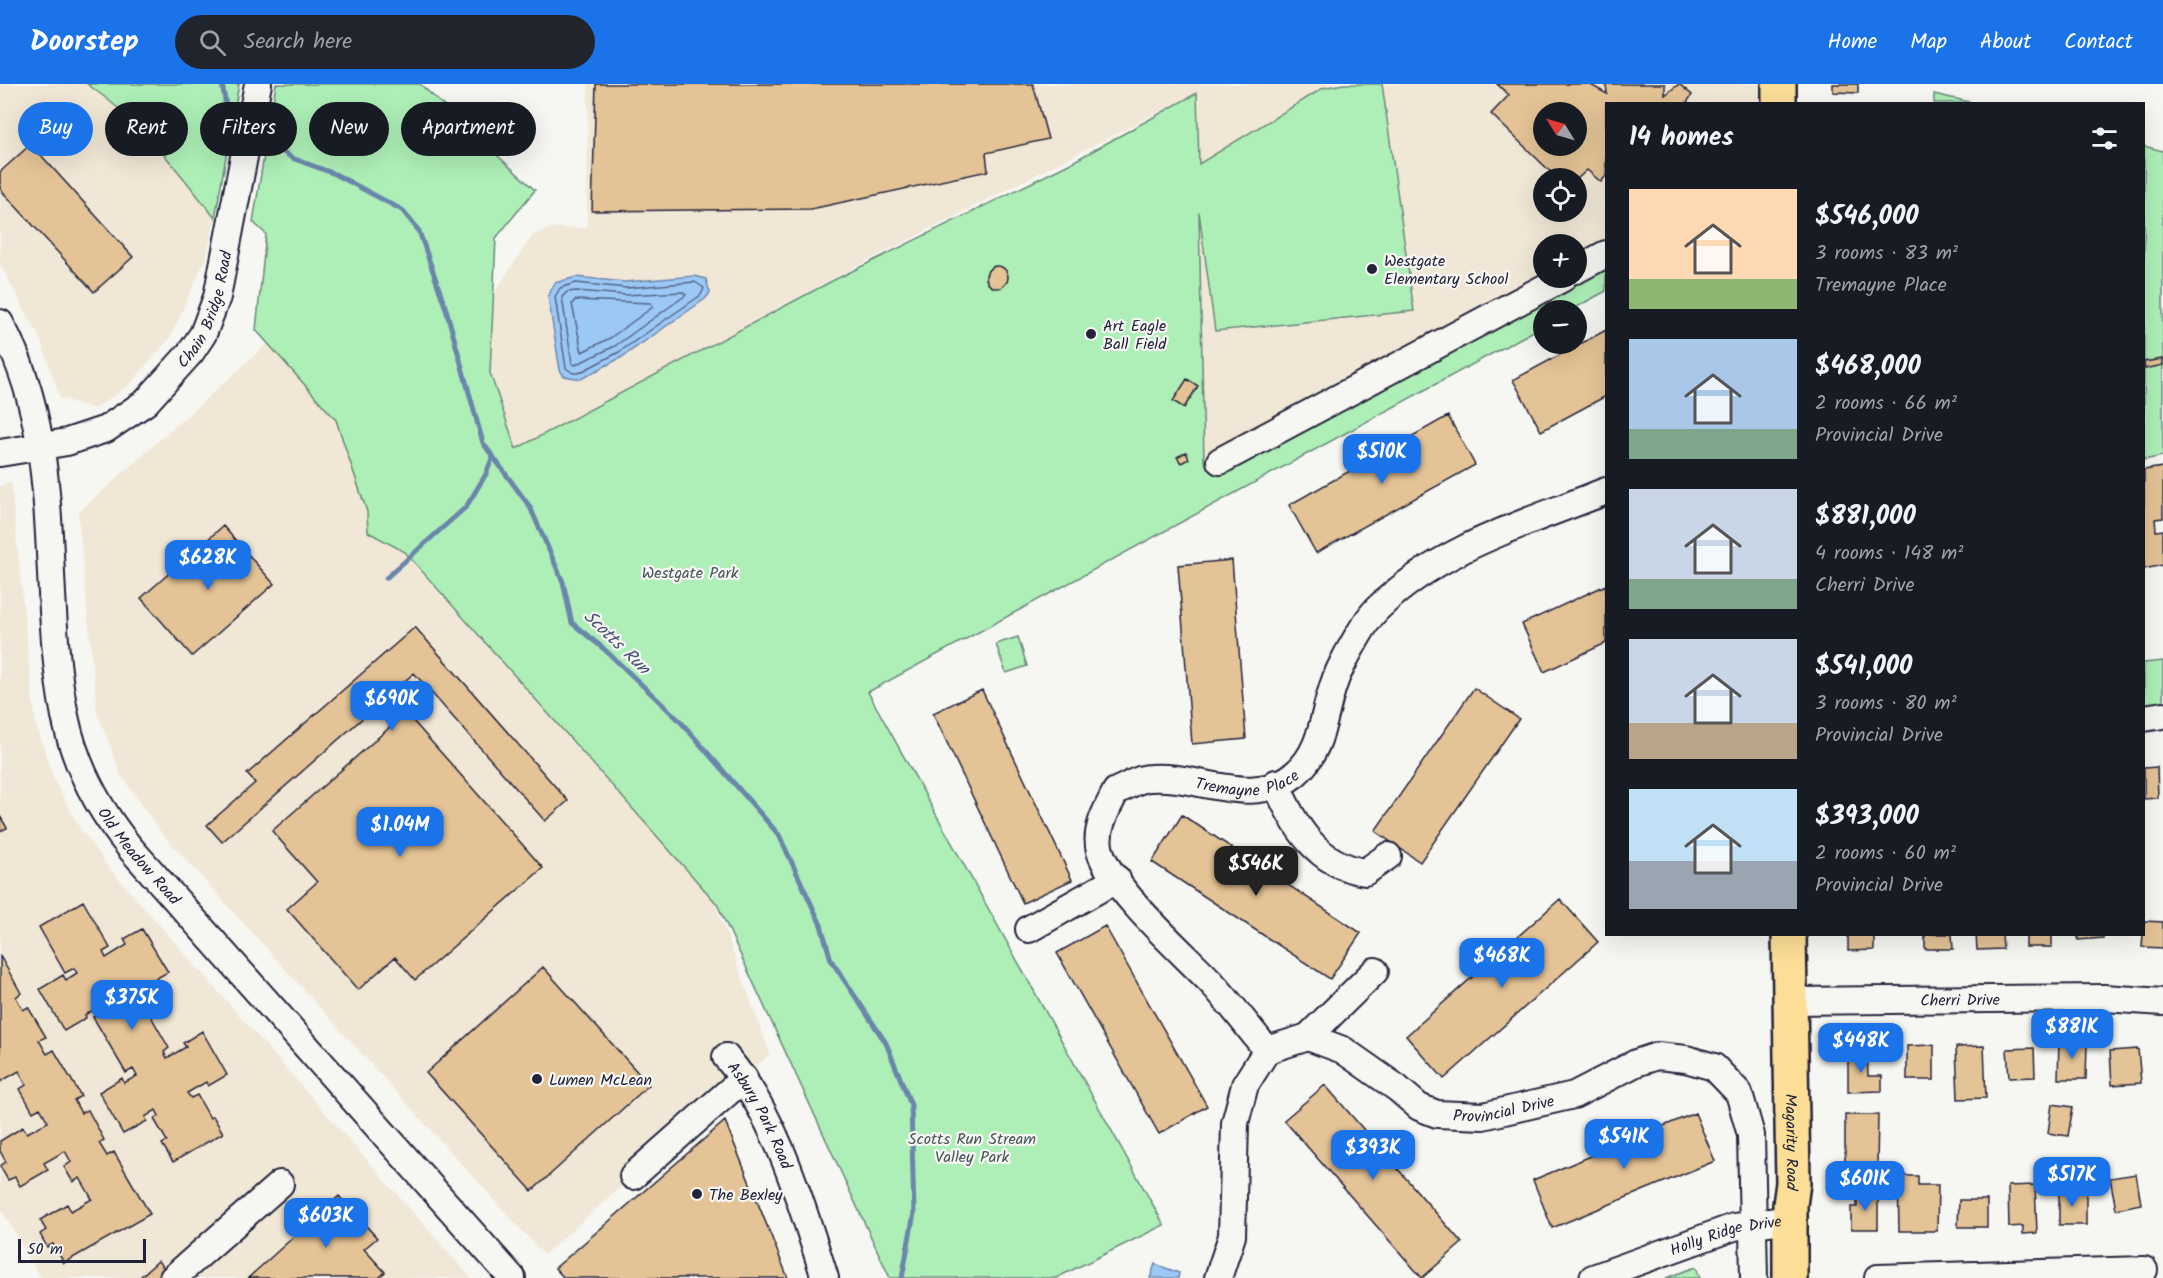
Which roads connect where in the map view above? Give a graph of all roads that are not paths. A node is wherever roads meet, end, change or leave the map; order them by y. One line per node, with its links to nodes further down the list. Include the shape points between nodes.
1 (258, 84): 8 (street, Chain Bridge Road, via 234,216 212,313 203,334 179,369 146,402 106,429 67,442)
2 (1779, 84): 3 (main road)
3 (1779, 102)
4 (1605, 255): 5 (street)
5 (1587, 264)
6 (1544, 288): 10 (street)
7 (0, 323): 8 (street, Old Meadow Road, via 20,369)
8 (39, 445): 9 (street, Chain Bridge Road); 32 (street, Old Meadow Road, via 65,717 75,752 98,802 131,849)
9 (0, 453)
10 (1220, 461)
11 (1605, 491): 14 (street, Tremayne Place, via 1457,550 1376,610 1338,672 1316,748 1295,774)
12 (2163, 715): 13 (street)
13 (2145, 718)
14 (1276, 783): 15 (street, via 1286,809 1322,854 1346,869 1365,872); 16 (street, Tremayne Place, via 1262,790 1225,789 1176,779 1147,778 1116,791 1100,822 1100,851)
15 (1388, 856)
16 (1117, 879): 17 (street); 23 (street, Tremayne Place)
17 (1029, 929)
18 (1790, 936): 20 (main road, Magarity Road)
19 (1375, 970): 22 (street)
20 (1790, 1001): 21 (street, Cherri Drive, via 2104,998); 28 (main road, Magarity Road)
21 (2163, 1002)
22 (1308, 1037): 23 (street); 29 (street, Provincial Drive, via 1343,1050 1419,1107 1437,1114 1483,1116 1574,1095 1657,1056 1714,1067 1738,1093 1751,1135)
23 (1268, 1050): 34 (street, via 1245,1085 1235,1122 1232,1236)
24 (726, 1057): 25 (street, Asbury Park Road)
25 (744, 1078): 26 (street); 33 (street, Asbury Park Road, via 762,1108 782,1156)
26 (633, 1176)
27 (280, 1184): 31 (street)
28 (1790, 1219): 29 (street, Holly Ridge Drive); 37 (main road, Magarity Road)
29 (1752, 1223): 35 (street, Holly Ridge Drive); 36 (street, Provincial Drive)
30 (2144, 1270): 38 (street)
31 (173, 1278)
32 (512, 1278)
33 (825, 1278)
34 (1218, 1278)
35 (1593, 1278)
36 (1754, 1278)
37 (1790, 1278)
38 (1878, 1278)

